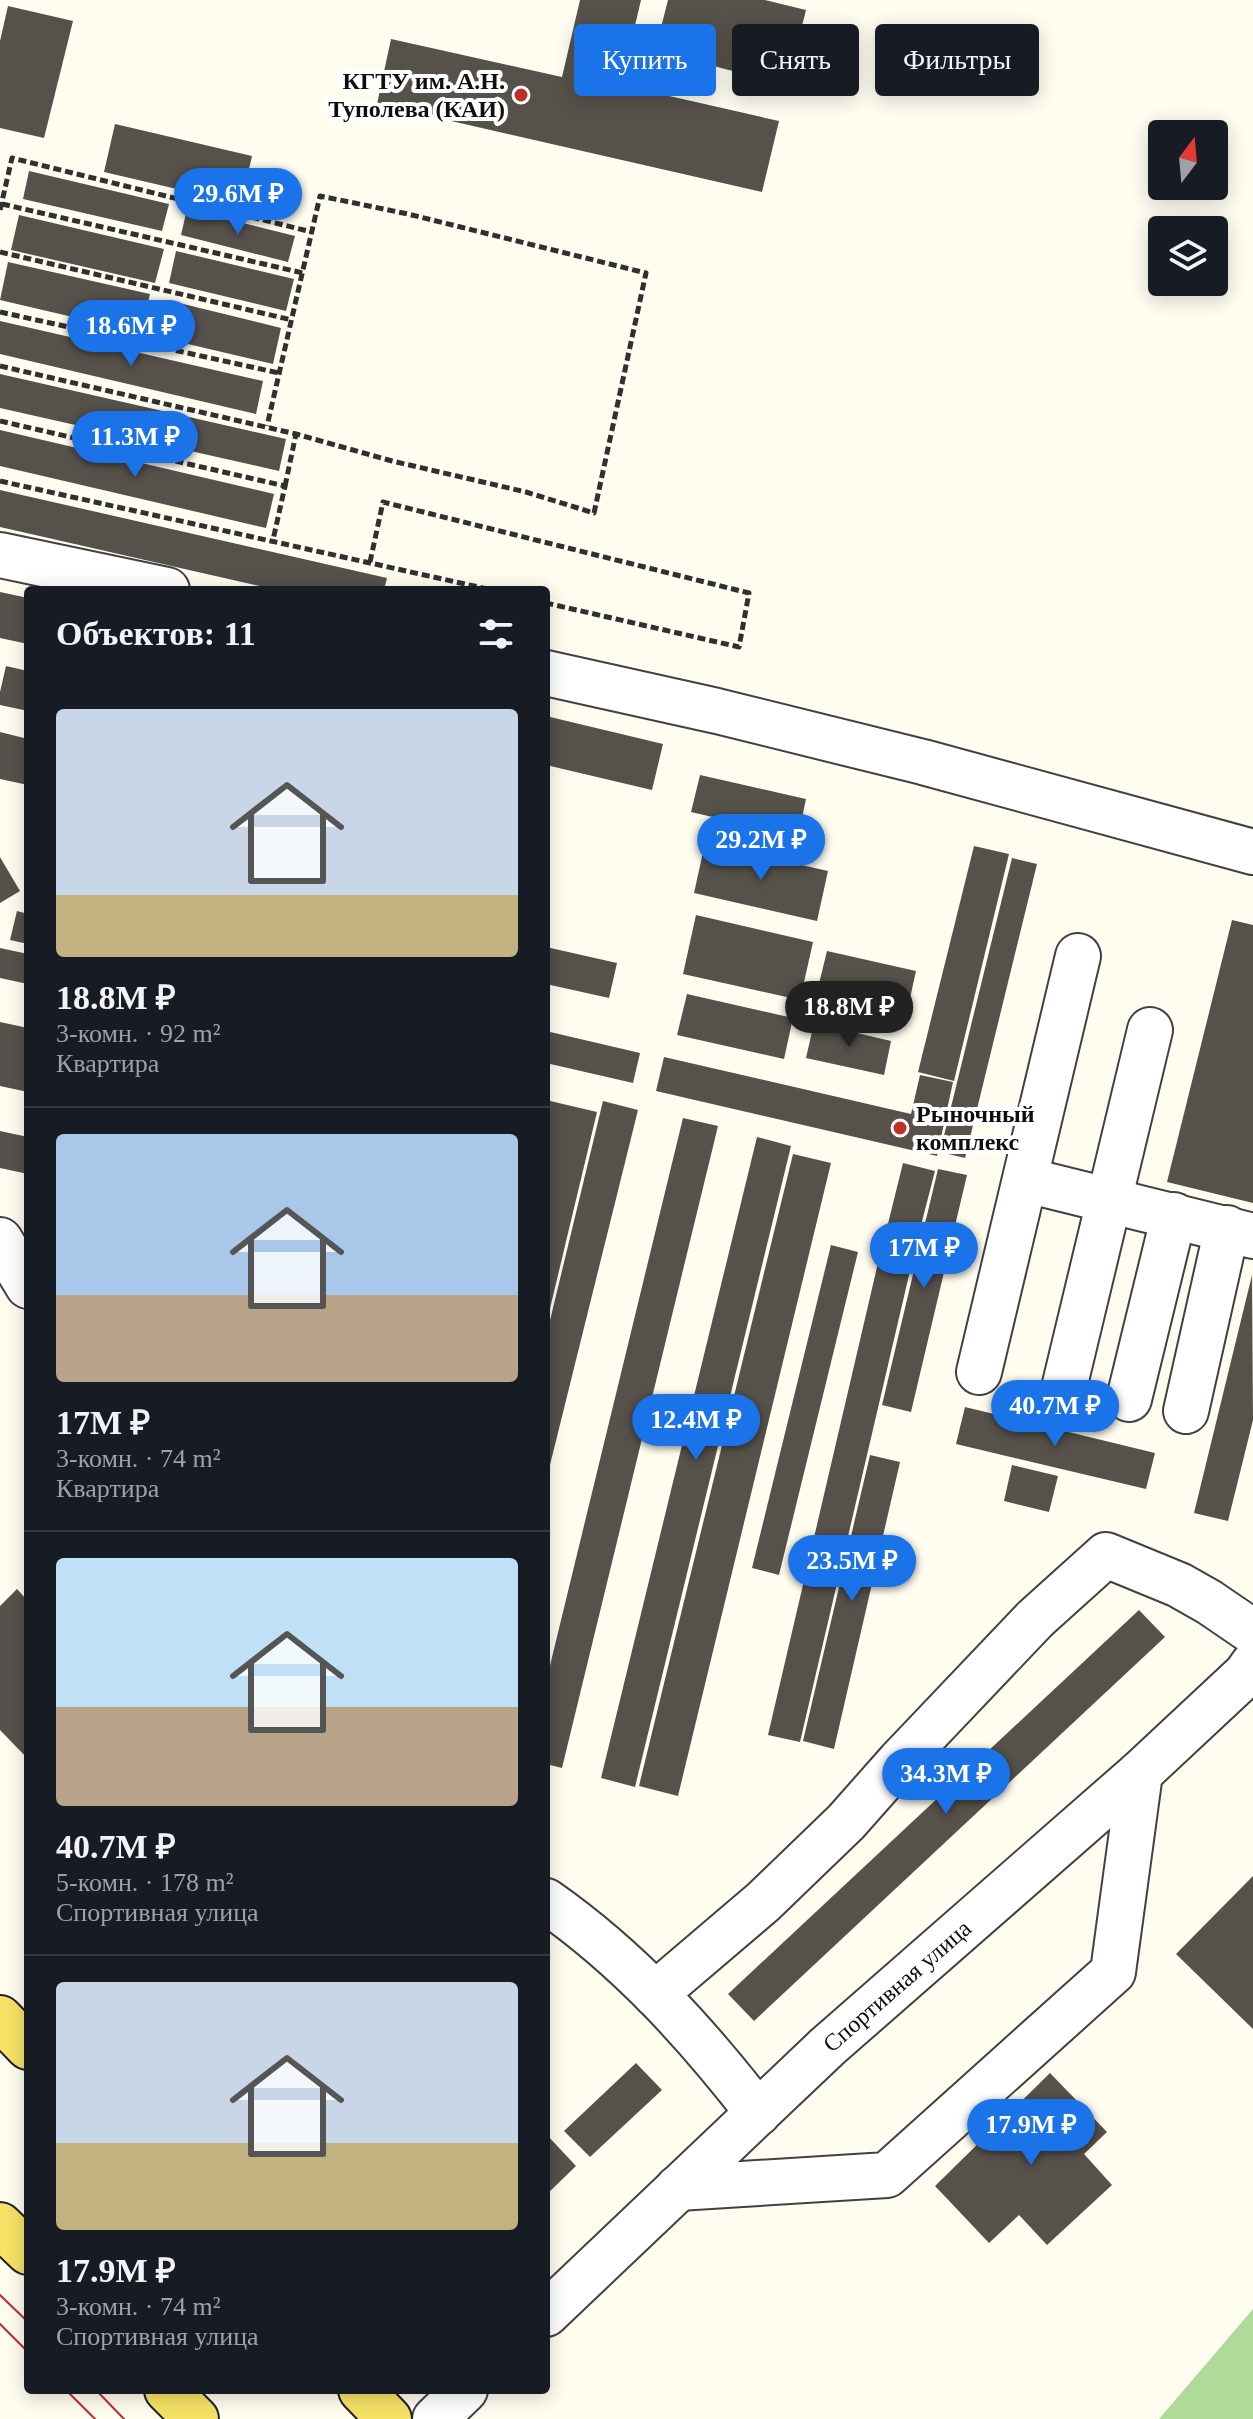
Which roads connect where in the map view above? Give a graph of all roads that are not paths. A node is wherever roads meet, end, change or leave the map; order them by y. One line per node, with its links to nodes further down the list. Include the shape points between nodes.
1 (0, 555): 2 (street)
2 (148, 586)
3 (550, 674): 4 (street, via 923,762)
4 (1253, 852)
5 (1078, 956): 7 (street)
6 (1150, 1030): 8 (street)
7 (1026, 1180): 8 (street); 13 (street)
8 (1110, 1200): 9 (street); 14 (street)
9 (1174, 1215): 10 (street); 15 (street)
10 (1240, 1232): 16 (street)
11 (0, 1240): 12 (street)
12 (24, 1279)
13 (979, 1372)
14 (1065, 1384)
15 (1129, 1399)
16 (1186, 1411)
17 (1251, 1660): 18 (street, Спортивная улица); 20 (street, via 1209,1602 1106,1555 1035,1619 846,1822)
18 (1140, 1773): 25 (street, Спортивная улица); 26 (street, via 1113,1972 887,2175)
19 (550, 1904): 20 (street, via 581,1925)
20 (655, 1994): 25 (street)
21 (0, 2018): 23 (main road)
22 (0, 2037): 24 (main road)
23 (24, 2044)
24 (24, 2046)
25 (758, 2113): 26 (street, Спортивная улица)
26 (678, 2188): 29 (street, Спортивная улица)
27 (0, 2225): 28 (main road)
28 (24, 2248)
29 (550, 2310)
30 (171, 2394): 33 (main road)
31 (365, 2394): 34 (main road)
32 (461, 2394): 35 (street)
33 (196, 2419)
34 (389, 2419)
35 (435, 2419)

